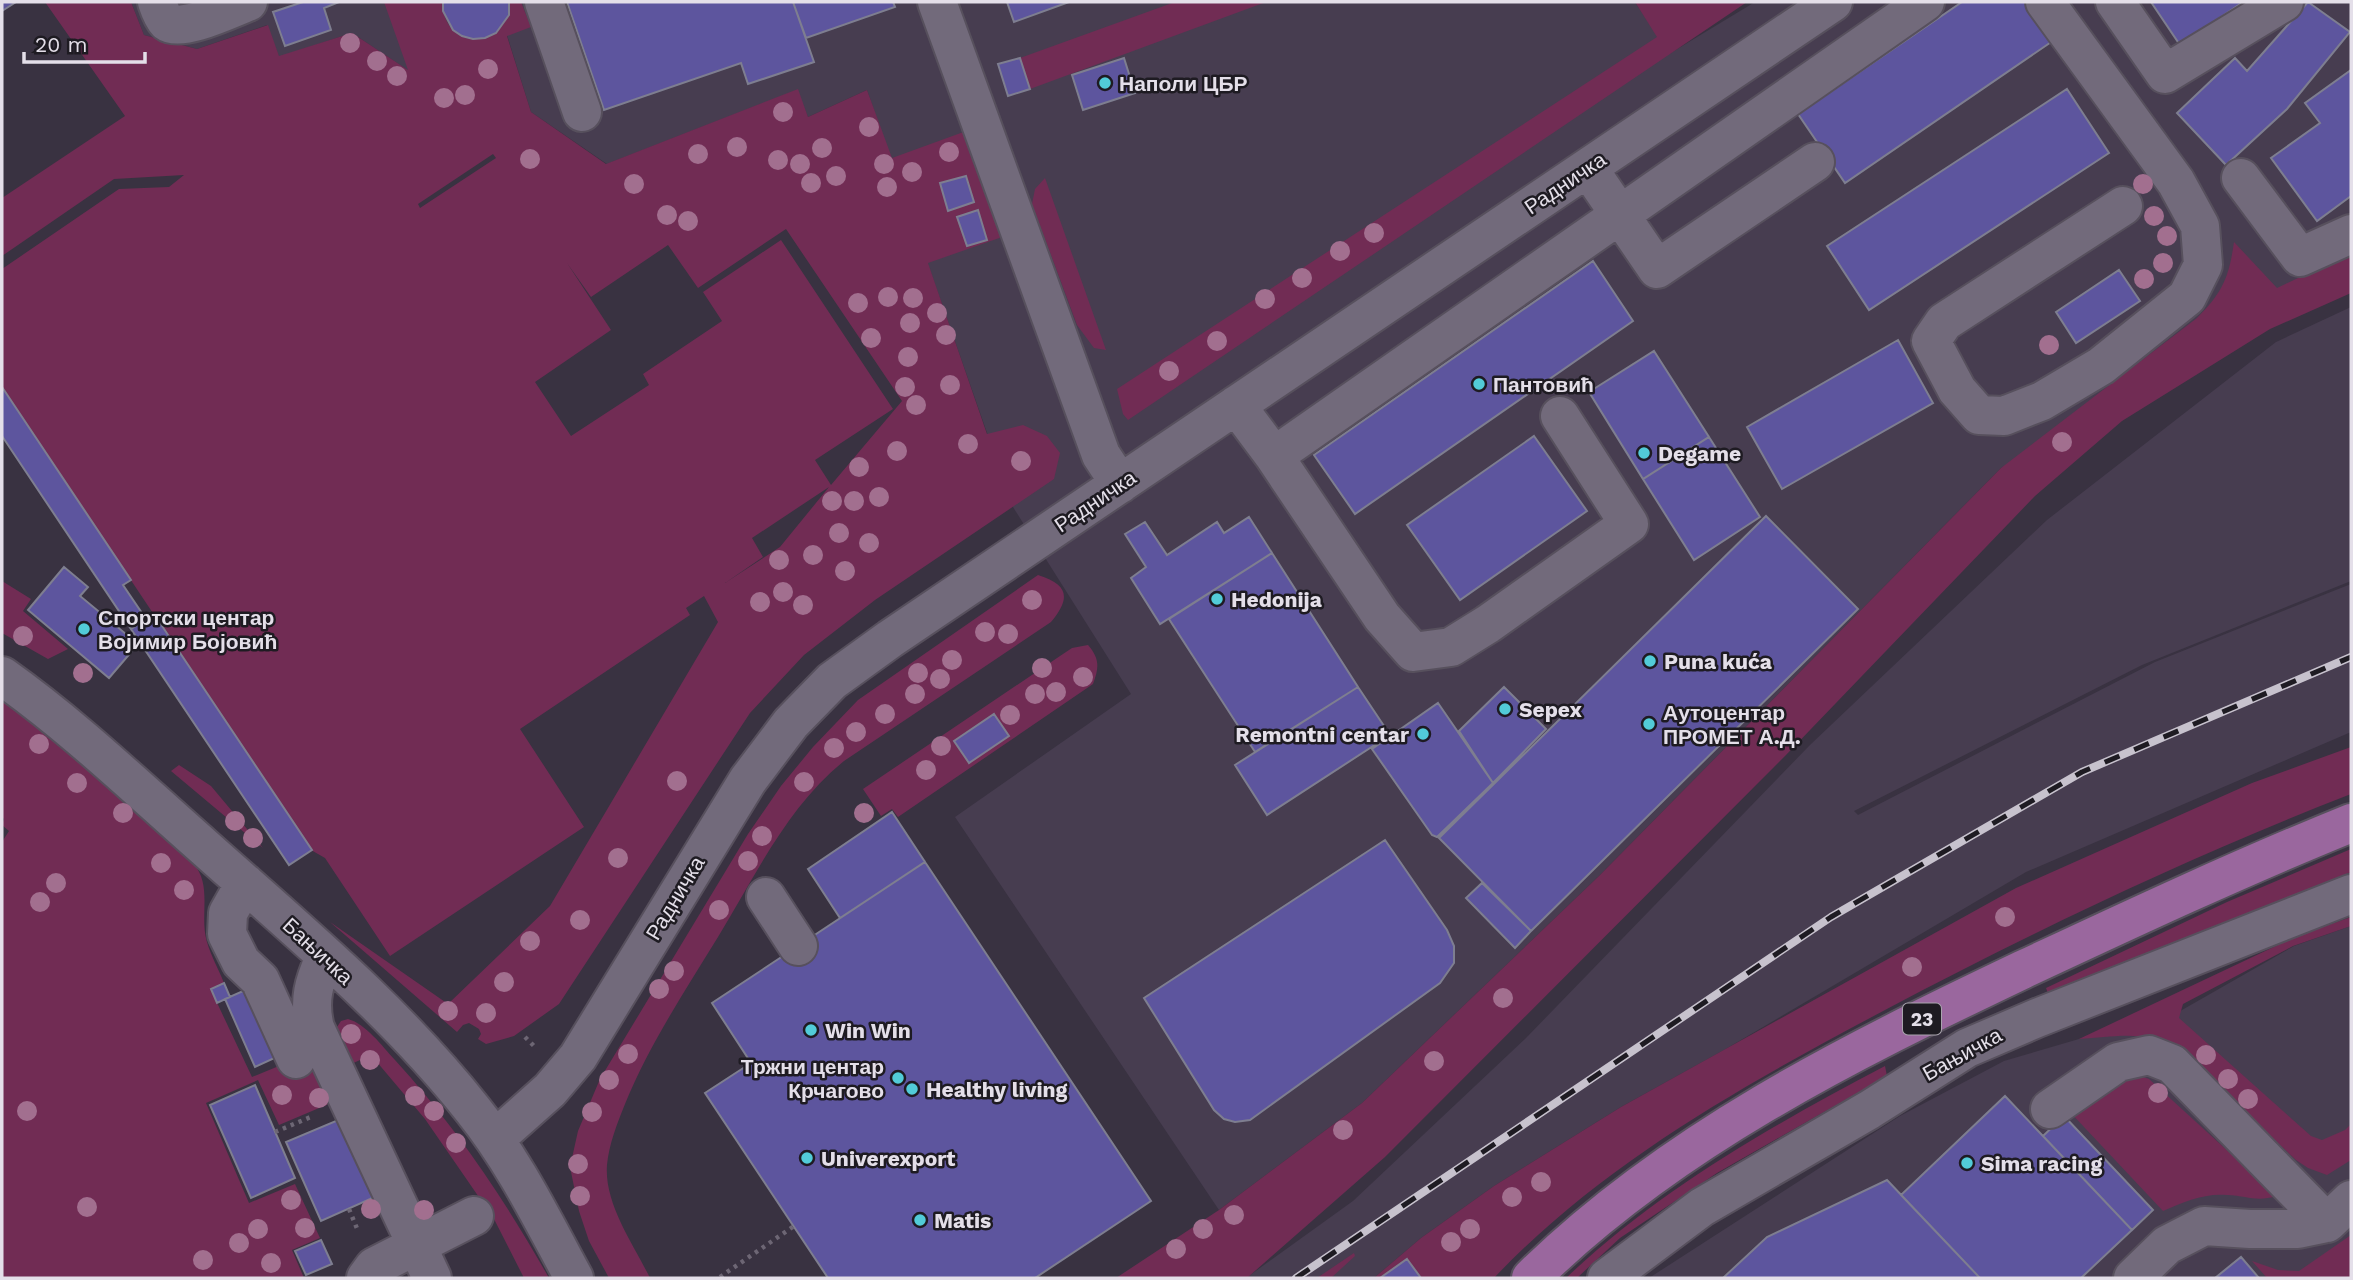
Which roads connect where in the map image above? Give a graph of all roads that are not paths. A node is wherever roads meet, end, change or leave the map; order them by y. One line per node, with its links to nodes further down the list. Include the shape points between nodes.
1 (157, 2): 2 (street, via 166,21 176,26)
2 (248, 2)
3 (544, 2): 10 (street)
4 (937, 2): 20 (street, via 1101,455)
5 (1833, 2): 12 (street, Радничка)
6 (1925, 2): 15 (street)
7 (2045, 2): 14 (street, via 2176,182 2200,226 2203,265 2187,297 2101,366 2042,401 2004,416 1979,415 1957,390 1931,341 1944,322)
8 (2115, 2): 9 (street, via 2165,74)
9 (2284, 2)
10 (582, 112)
11 (1815, 162): 15 (street, via 1657,269)
12 (1588, 168): 15 (street); 17 (street, Радничка)
13 (2241, 178): 16 (street, via 2300,257)
14 (2123, 206)
15 (1620, 215): 19 (street)
16 (2351, 234)
17 (1236, 405): 19 (street); 20 (street, Радничка)
18 (1560, 416): 19 (street, via 1629,524 1451,647 1413,652 1381,617)
19 (1274, 456)
20 (1119, 484): 30 (street, Радничка, via 832,681 791,723 717,828 578,1057 550,1090)
21 (2, 676): 23 (street, Бањичка, via 43,706)
22 (2351, 823): 36 (main road, 23, via 2090,938 1828,1068 1665,1166 1594,1220)
23 (245, 883): 27 (street, Бањичка, via 304,916); 28 (street, via 228,913 227,934 241,962 260,981)
24 (2351, 894): 37 (street, Бањичка, via 1967,1048 1702,1207)
25 (766, 897): 26 (street)
26 (798, 946)
27 (326, 957): 30 (street, Бањичка, via 404,1032); 33 (street, via 311,994 315,1028)
28 (296, 1059)
29 (2050, 1109): 31 (street, via 2118,1062 2149,1055 2172,1063)
30 (495, 1139): 35 (street, Бањичка)
31 (2339, 1212): 38 (street, via 2298,1229 2204,1226 2167,1245)
32 (474, 1216): 33 (street)
33 (424, 1262): 34 (street, via 374,1267)
34 (366, 1278)
35 (574, 1278)
36 (1531, 1278)
37 (1607, 1278)
38 (2133, 1278)

